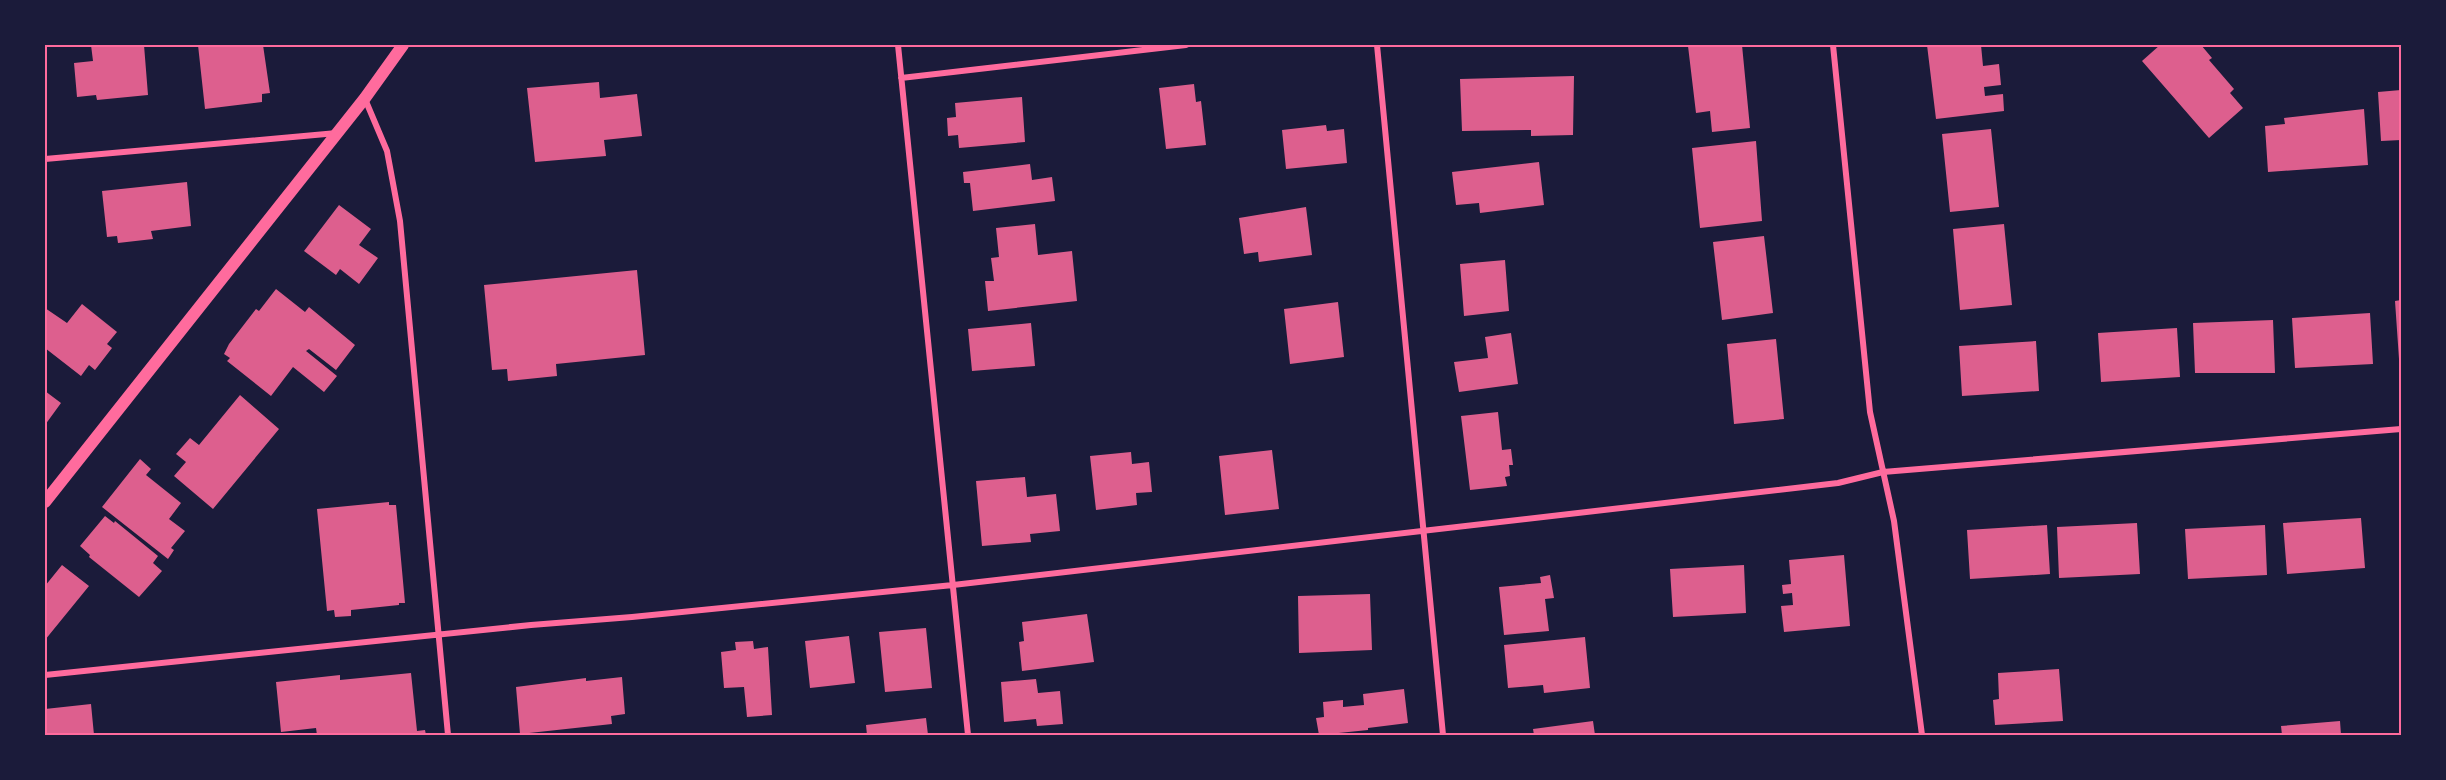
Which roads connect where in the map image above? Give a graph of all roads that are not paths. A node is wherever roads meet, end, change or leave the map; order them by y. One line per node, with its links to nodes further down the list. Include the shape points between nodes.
1 (403, 45): 7 (main road)
2 (898, 45): 6 (street)
3 (1186, 45): 6 (street)
4 (1377, 45): 13 (street)
5 (1833, 45): 11 (street, via 1870,412)
6 (901, 78): 14 (street)
7 (365, 98): 8 (main road); 15 (street, via 387,151 400,221)
8 (337, 133): 9 (street); 12 (main road)
9 (45, 159)
10 (2401, 429): 11 (street)
11 (1883, 472): 13 (street, via 1838,483); 20 (street, via 1894,521)
12 (45, 502)
13 (1425, 530): 14 (street); 19 (street)
14 (953, 585): 15 (street); 18 (street)
15 (438, 635): 16 (street); 17 (street)
16 (45, 675)
17 (448, 735)
18 (968, 735)
19 (1443, 735)
20 (1922, 735)

